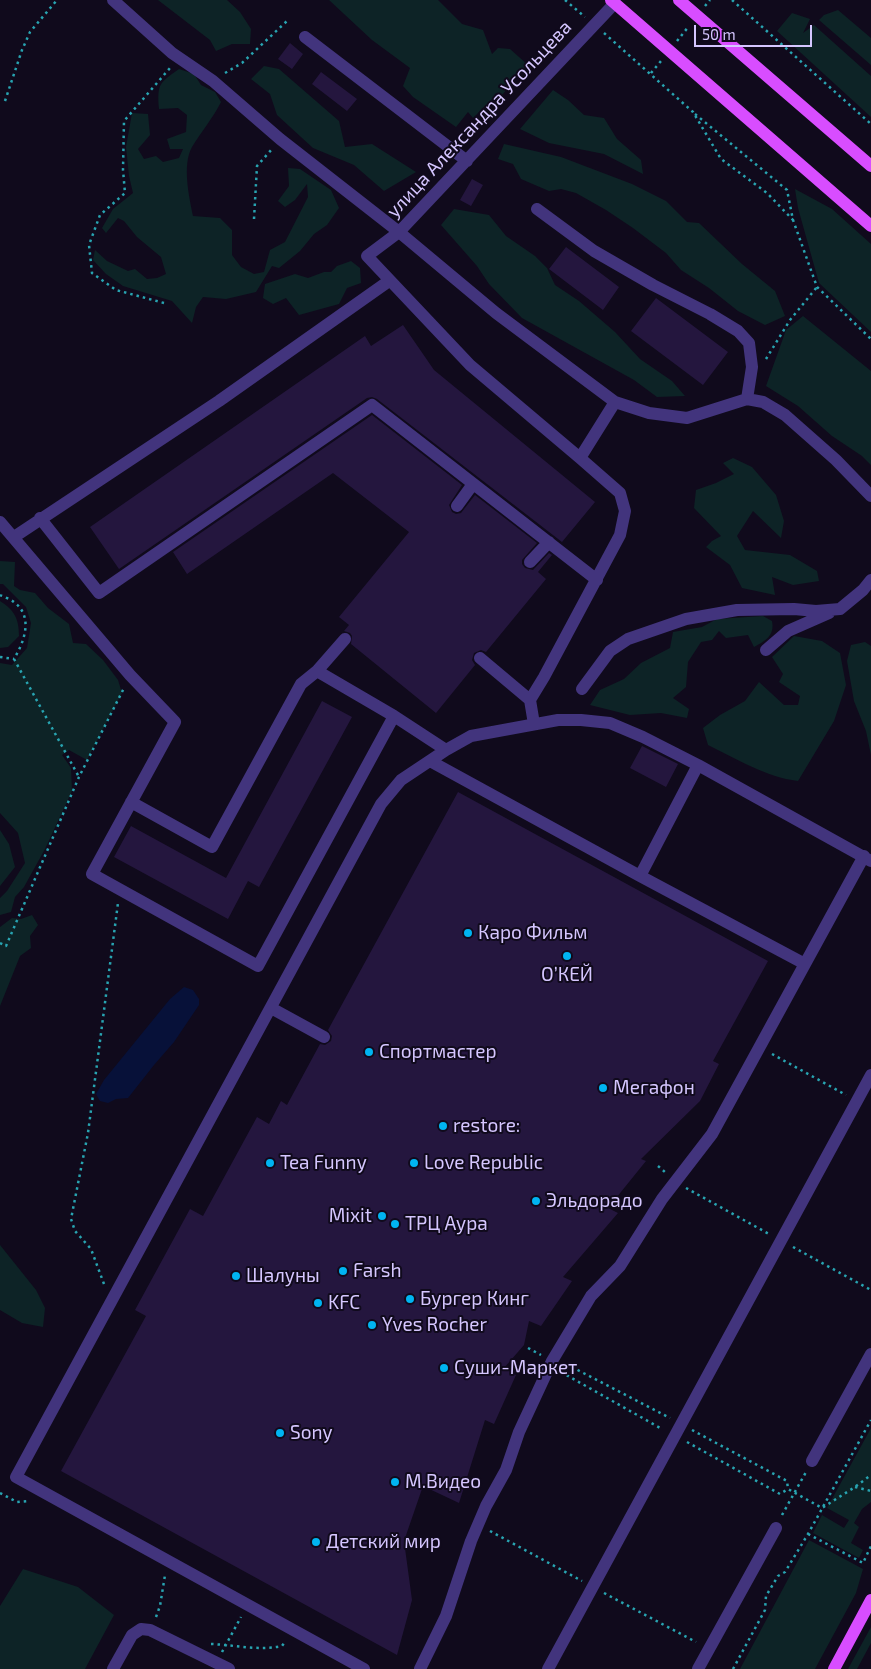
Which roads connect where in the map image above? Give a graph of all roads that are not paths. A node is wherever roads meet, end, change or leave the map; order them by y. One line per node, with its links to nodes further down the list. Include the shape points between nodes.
1 (113, 0): 9 (street, via 280,139)
2 (679, 0): 6 (main road)
3 (614, 1): 5 (street, улица Александра Усольцева); 8 (main road)
4 (305, 38): 5 (street)
5 (467, 161): 9 (street, улица Александра Усольцева)
6 (871, 166)
7 (537, 209): 11 (street, via 594,251 738,331 749,343 752,368)
8 (871, 226)
9 (399, 232): 10 (street, улица Александра Усольцева, via 367,256); 12 (street, via 496,313)
10 (389, 281): 13 (street, via 470,365); 17 (street, via 219,401)
11 (747, 399): 12 (street, via 688,418 649,413); 15 (street, via 763,402 785,415)
12 (615, 402): 13 (street)
13 (580, 458): 22 (street, via 620,493 625,511 620,535)
14 (473, 484): 16 (street); 17 (street, via 372,405 99,593); 20 (street)
15 (871, 496)
16 (457, 506)
17 (40, 518): 19 (street)
18 (0, 522): 19 (street)
19 (14, 537): 36 (street, via 130,675 175,722)
20 (549, 542): 21 (street); 22 (street)
21 (530, 562)
22 (597, 580): 30 (street)
23 (871, 580): 24 (street)
24 (840, 608): 26 (street, via 788,631); 29 (street, via 816,611 737,610 686,619 628,639 610,651)
25 (345, 639): 28 (street)
26 (766, 650)
27 (480, 658): 30 (street)
28 (317, 671): 31 (street); 36 (street, via 301,684 212,847)
29 (582, 689)
30 (530, 700): 32 (street)
31 (394, 716): 33 (street); 36 (street, via 258,966 92,874)
32 (534, 724): 33 (street, via 471,736); 35 (street, via 558,720 610,723)
33 (446, 750): 34 (street)
34 (430, 761): 38 (street); 40 (street, via 402,780 380,804)
35 (698, 765): 37 (street); 38 (street)
36 (131, 802)
37 (867, 858): 39 (street)
38 (640, 876): 39 (street)
39 (805, 964): 50 (street, via 712,1134 662,1198 620,1266 591,1296 552,1361 519,1432 506,1470 486,1506 446,1616)
40 (271, 1008): 41 (street); 49 (street, via 16,1477)
41 (324, 1037)
42 (871, 1075): 51 (street)
43 (871, 1354): 44 (street)
44 (812, 1461)
45 (776, 1528): 52 (street)
46 (871, 1600): 53 (main road)
47 (113, 1669): 48 (street, via 132,1635 141,1629 150,1630)
48 (230, 1669)
49 (364, 1669)
50 (420, 1669)
51 (548, 1669)
52 (698, 1669)
53 (834, 1669)

